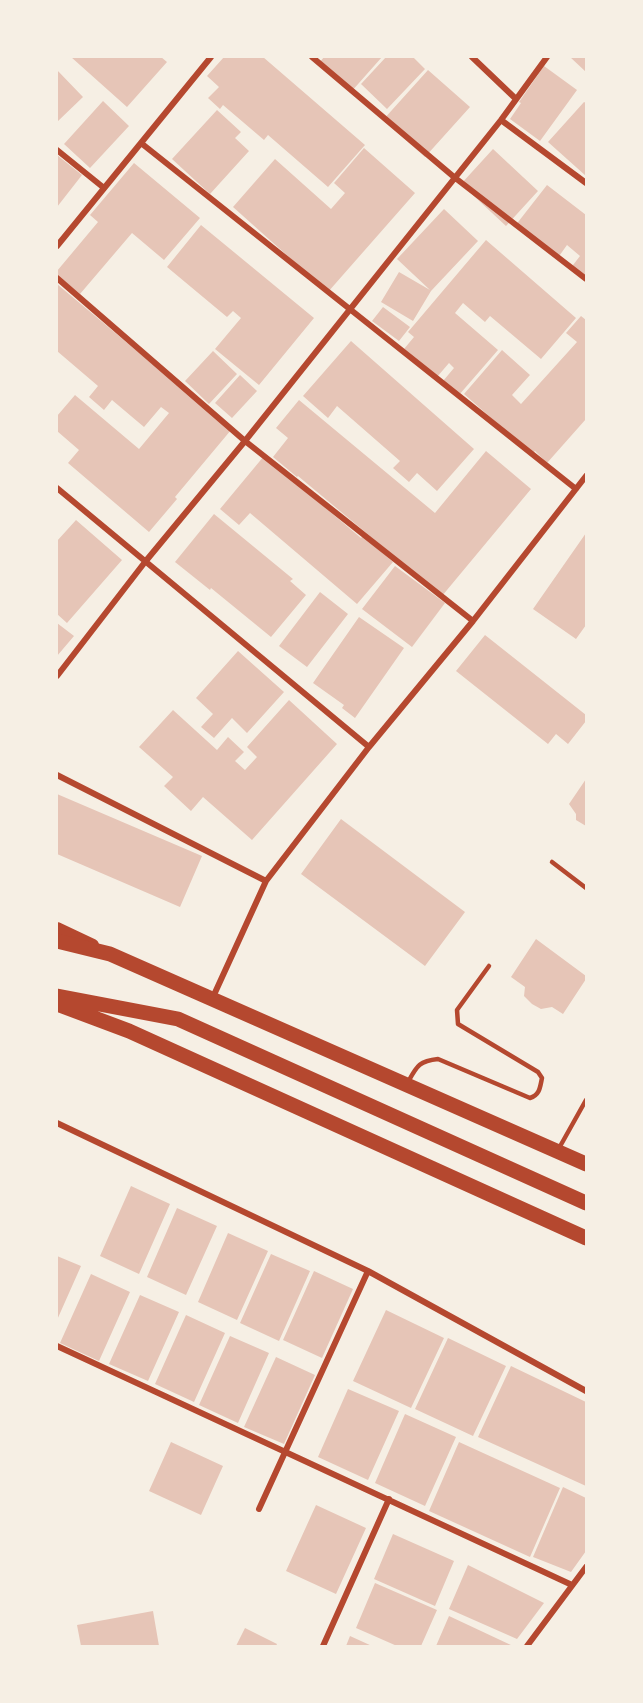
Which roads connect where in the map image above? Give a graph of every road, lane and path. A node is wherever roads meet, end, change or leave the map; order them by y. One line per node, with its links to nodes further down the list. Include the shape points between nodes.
1 (312, 57): 9 (street)
2 (472, 57): 5 (street)
3 (547, 57): 5 (street)
4 (208, 58): 7 (street)
5 (516, 99): 6 (street)
6 (501, 120): 9 (street); 10 (street)
7 (141, 143): 11 (street); 15 (street)
8 (57, 150): 11 (street)
9 (453, 177): 14 (street); 15 (street)
10 (586, 183)
11 (104, 188): 12 (street)
12 (57, 246)
13 (57, 278): 16 (street)
14 (586, 279)
15 (350, 309): 16 (street); 19 (street)
16 (245, 441): 20 (street); 21 (street)
17 (586, 476): 19 (street)
18 (57, 488): 20 (street)
19 (576, 489): 21 (street)
20 (145, 562): 22 (street); 23 (street)
21 (472, 621): 23 (street)
22 (57, 676)
23 (369, 747): 26 (street)
24 (57, 775): 26 (street)
25 (552, 862): 27 (lane)
26 (266, 881): 33 (street)
27 (586, 888)
28 (57, 928): 30 (main road)
29 (57, 941): 30 (main road)
30 (110, 954): 33 (main road)
31 (489, 966): 35 (lane, via 457,1010 459,1024 538,1072 542,1078 540,1091 530,1098 438,1059 424,1060)
32 (57, 996): 40 (main road, via 178,1019)
33 (212, 998): 35 (main road)
34 (57, 1004): 41 (main road, via 129,1031)
35 (407, 1084): 38 (main road)
36 (586, 1100): 38 (lane)
37 (57, 1123): 42 (street)
38 (557, 1151): 39 (main road)
39 (586, 1164)
40 (586, 1203)
41 (586, 1238)
42 (368, 1271): 44 (street); 45 (street)
43 (57, 1346): 45 (street)
44 (586, 1391)
45 (284, 1451): 46 (street); 47 (street)
46 (389, 1499): 49 (street); 50 (street)
47 (259, 1509)
48 (586, 1567): 49 (street)
49 (572, 1585): 51 (street)
50 (323, 1646)
51 (527, 1646)

